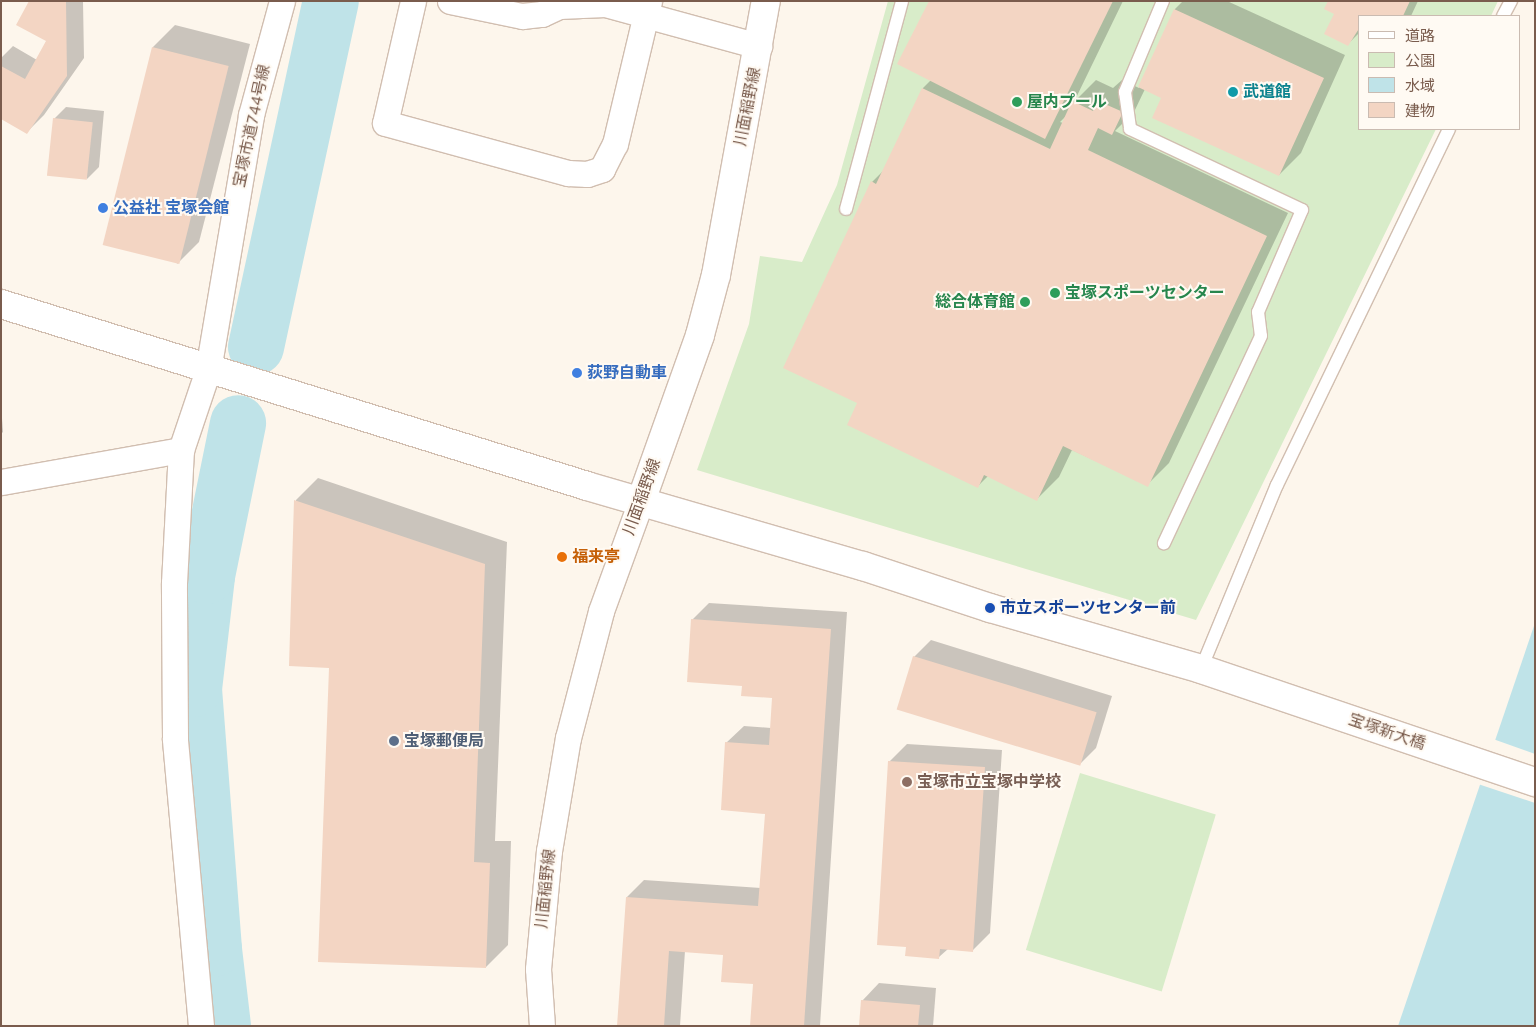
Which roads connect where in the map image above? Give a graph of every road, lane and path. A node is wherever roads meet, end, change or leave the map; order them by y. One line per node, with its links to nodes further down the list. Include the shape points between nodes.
1 (282, 1): 14 (street, 宝塚市道744号線, via 251,115)
2 (413, 1): 8 (street, via 385,123 568,173 587,174 602,169 614,144)
3 (450, 1): 8 (street, via 522,16 585,2)
4 (766, 1): 10 (street, 川面稲野線)
5 (902, 1): 12 (lane)
6 (1163, 1): 18 (lane, via 1125,92 1130,129 1302,210 1258,312 1261,336)
7 (1511, 1): 9 (lane)
8 (648, 8): 10 (street)
9 (1504, 15)
10 (760, 46): 17 (street, 川面稲野線, via 716,275 700,336)
11 (1449, 130): 19 (lane, via 1276,485)
12 (846, 209)
13 (1, 304): 14 (street, 宝塚新大橋)
14 (208, 370): 15 (street, 宝塚市道744号線); 17 (street, 宝塚新大橋)
15 (181, 450): 16 (street); 21 (street, 宝塚市道744号線, via 174,583 175,738)
16 (1, 482)
17 (641, 501): 19 (street, 宝塚新大橋); 22 (street, 川面稲野線, via 601,611 568,738 549,851 538,969)
18 (1164, 543)
19 (1201, 669): 20 (street, 宝塚新大橋)
20 (1535, 782)
21 (201, 1026)
22 (542, 1026)

